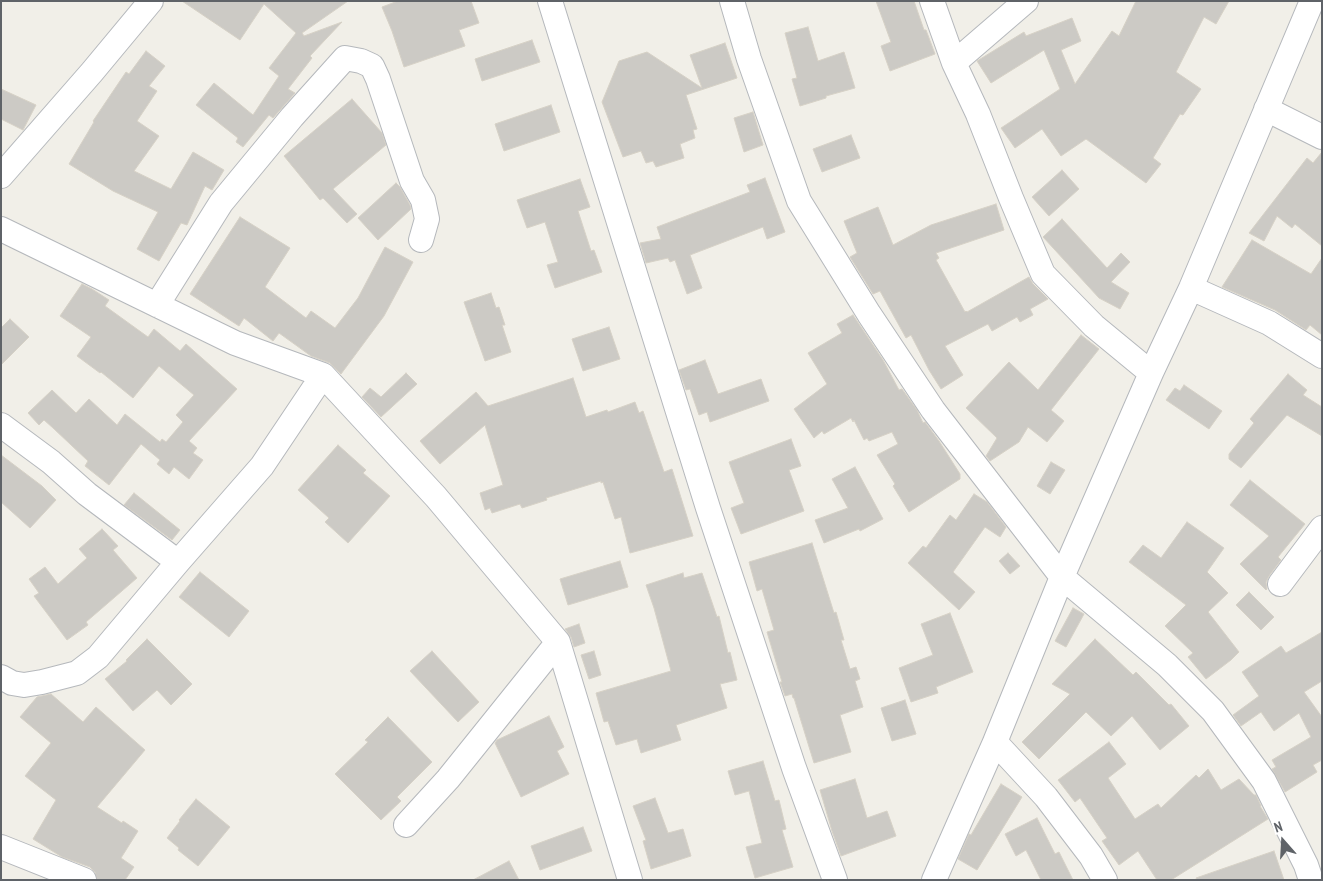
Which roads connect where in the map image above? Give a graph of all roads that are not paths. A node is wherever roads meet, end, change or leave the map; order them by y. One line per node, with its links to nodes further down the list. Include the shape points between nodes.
1 (151, 1): 10 (street)
2 (550, 1): 30 (street, via 708,508 794,768)
3 (732, 1): 21 (street, via 799,202 933,410)
4 (932, 1): 7 (street)
5 (1026, 1): 7 (street)
6 (1312, 1): 8 (street)
7 (954, 63): 16 (street, via 1043,274 1094,326)
8 (1266, 109): 9 (street); 13 (street)
9 (1322, 137)
10 (1, 176)
11 (1, 229): 14 (street)
12 (421, 240): 14 (street, via 427,219 422,200 412,181 378,79 372,66 345,58 221,203)
13 (1191, 288): 15 (street, via 1269,323); 16 (street)
14 (157, 305): 17 (street, via 235,343)
15 (1322, 356)
16 (1151, 372): 21 (street)
17 (323, 375): 20 (street, via 262,466); 23 (street, via 436,498)
18 (1, 425): 20 (street)
19 (1322, 528): 22 (street)
20 (178, 562): 24 (street, via 98,657 77,673 24,686)
21 (1062, 577): 25 (street); 33 (street, via 1168,665 1213,711 1264,781 1306,865)
22 (1280, 584)
23 (558, 642): 26 (street, via 448,779); 29 (street)
24 (1, 677)
25 (994, 742): 31 (street); 32 (street, via 1046,797)
26 (406, 825)
27 (1, 847): 28 (street)
28 (84, 880)
29 (630, 880)
30 (835, 880)
31 (934, 880)
32 (1105, 880)
33 (1310, 880)

